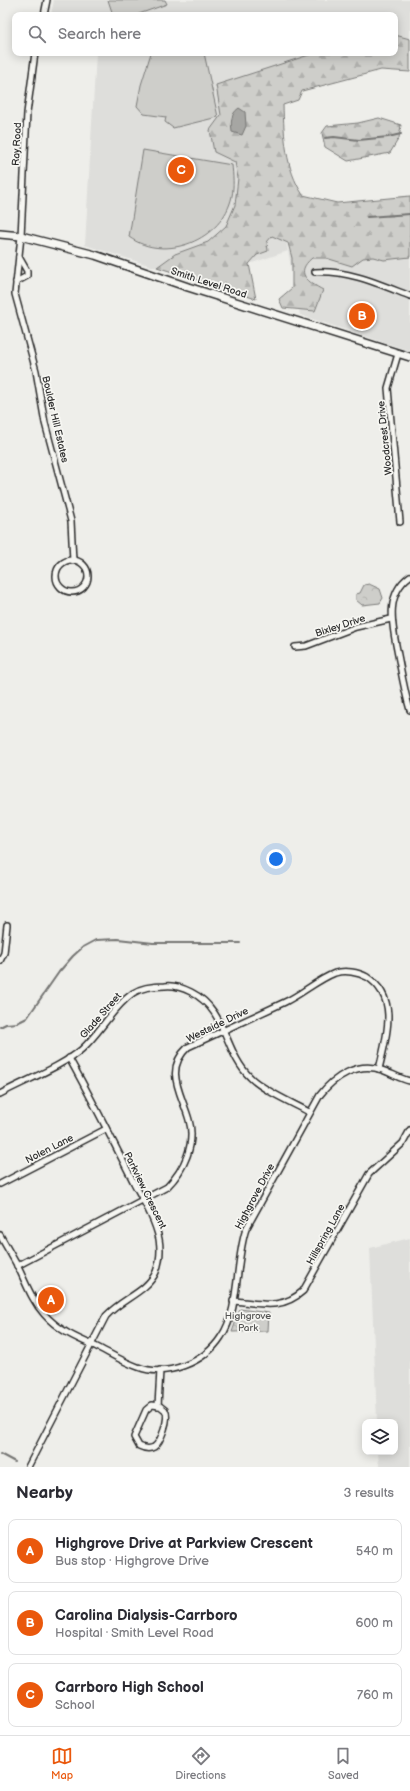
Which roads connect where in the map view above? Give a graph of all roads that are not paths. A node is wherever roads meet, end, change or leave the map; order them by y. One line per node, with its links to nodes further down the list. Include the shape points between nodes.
1 (47, 0): 2 (street)
2 (45, 12)
3 (35, 56): 5 (street, Ray Road, via 26,113)
4 (0, 234): 5 (main road, Smith Level Road)
5 (21, 236): 6 (street, Boulder Hill Estates); 10 (main road, Smith Level Road, via 95,255)
6 (19, 257): 8 (street, Boulder Hill Estates); 8 (street, Boulder Hill Estates, via 27,276)
7 (315, 272): 9 (street, via 350,274)
8 (16, 282): 13 (street, Boulder Hill Estates, via 15,294 36,371 45,423 72,521)
9 (410, 296)
10 (398, 354): 11 (main road, Smith Level Road); 12 (street, Woodcrest Drive, via 388,388)
11 (410, 357)
12 (400, 522)
13 (73, 561): 13 (street, via 64,563 56,576 62,589 71,592 84,587 88,577 85,568)
14 (410, 576): 15 (street, via 398,588)
15 (391, 619): 16 (street, Bixley Drive, via 356,627 306,646); 17 (street)
16 (295, 647)
17 (407, 692): 18 (street)
18 (410, 710)
19 (7, 925): 20 (street, via 4,953)
20 (0, 961)
21 (224, 1030): 22 (street, Glade Street, via 211,1007 201,997 186,989 172,986 146,988 124,1000 93,1039); 23 (street, Westside Drive, via 287,1001 336,973 363,974 378,985 387,1004 389,1024); 26 (street, Glade Street, via 239,1063 249,1077 260,1086); 30 (street, Westside Drive, via 188,1047 180,1054 176,1065 177,1086 190,1121 189,1150 175,1179 167,1187)
22 (69, 1058): 25 (street, Glade Street); 27 (street, Parkview Crescent)
23 (379, 1069): 24 (street, Highgrove Drive); 26 (street, Highgrove Drive, via 360,1069 337,1077 320,1094)
24 (410, 1082)
25 (0, 1094)
26 (310, 1112): 33 (street, Highgrove Drive, via 246,1229 241,1242)
27 (106, 1129): 29 (street, Nolen Lane); 30 (street, Parkview Crescent)
28 (410, 1130): 33 (street, Hillspring Lane, via 403,1143 369,1174 303,1291 294,1299 275,1305)
29 (0, 1184)
30 (142, 1200): 32 (street, Westside Drive); 34 (street, Parkview Crescent, via 159,1237 158,1265 146,1285 106,1316)
31 (0, 1235): 32 (street, Highgrove Drive)
32 (17, 1266): 34 (street, Highgrove Drive, via 34,1302 44,1315 59,1328)
33 (233, 1301): 35 (street, Highgrove Drive, via 229,1321 221,1337 211,1348 187,1365)
34 (91, 1344): 35 (street, Highgrove Drive, via 139,1368); 37 (street, Parkview Crescent)
35 (160, 1370): 36 (street)
36 (158, 1406): 36 (street, via 152,1405 146,1410 135,1433 136,1443 144,1448 155,1446 166,1423 167,1413)
37 (28, 1467)

